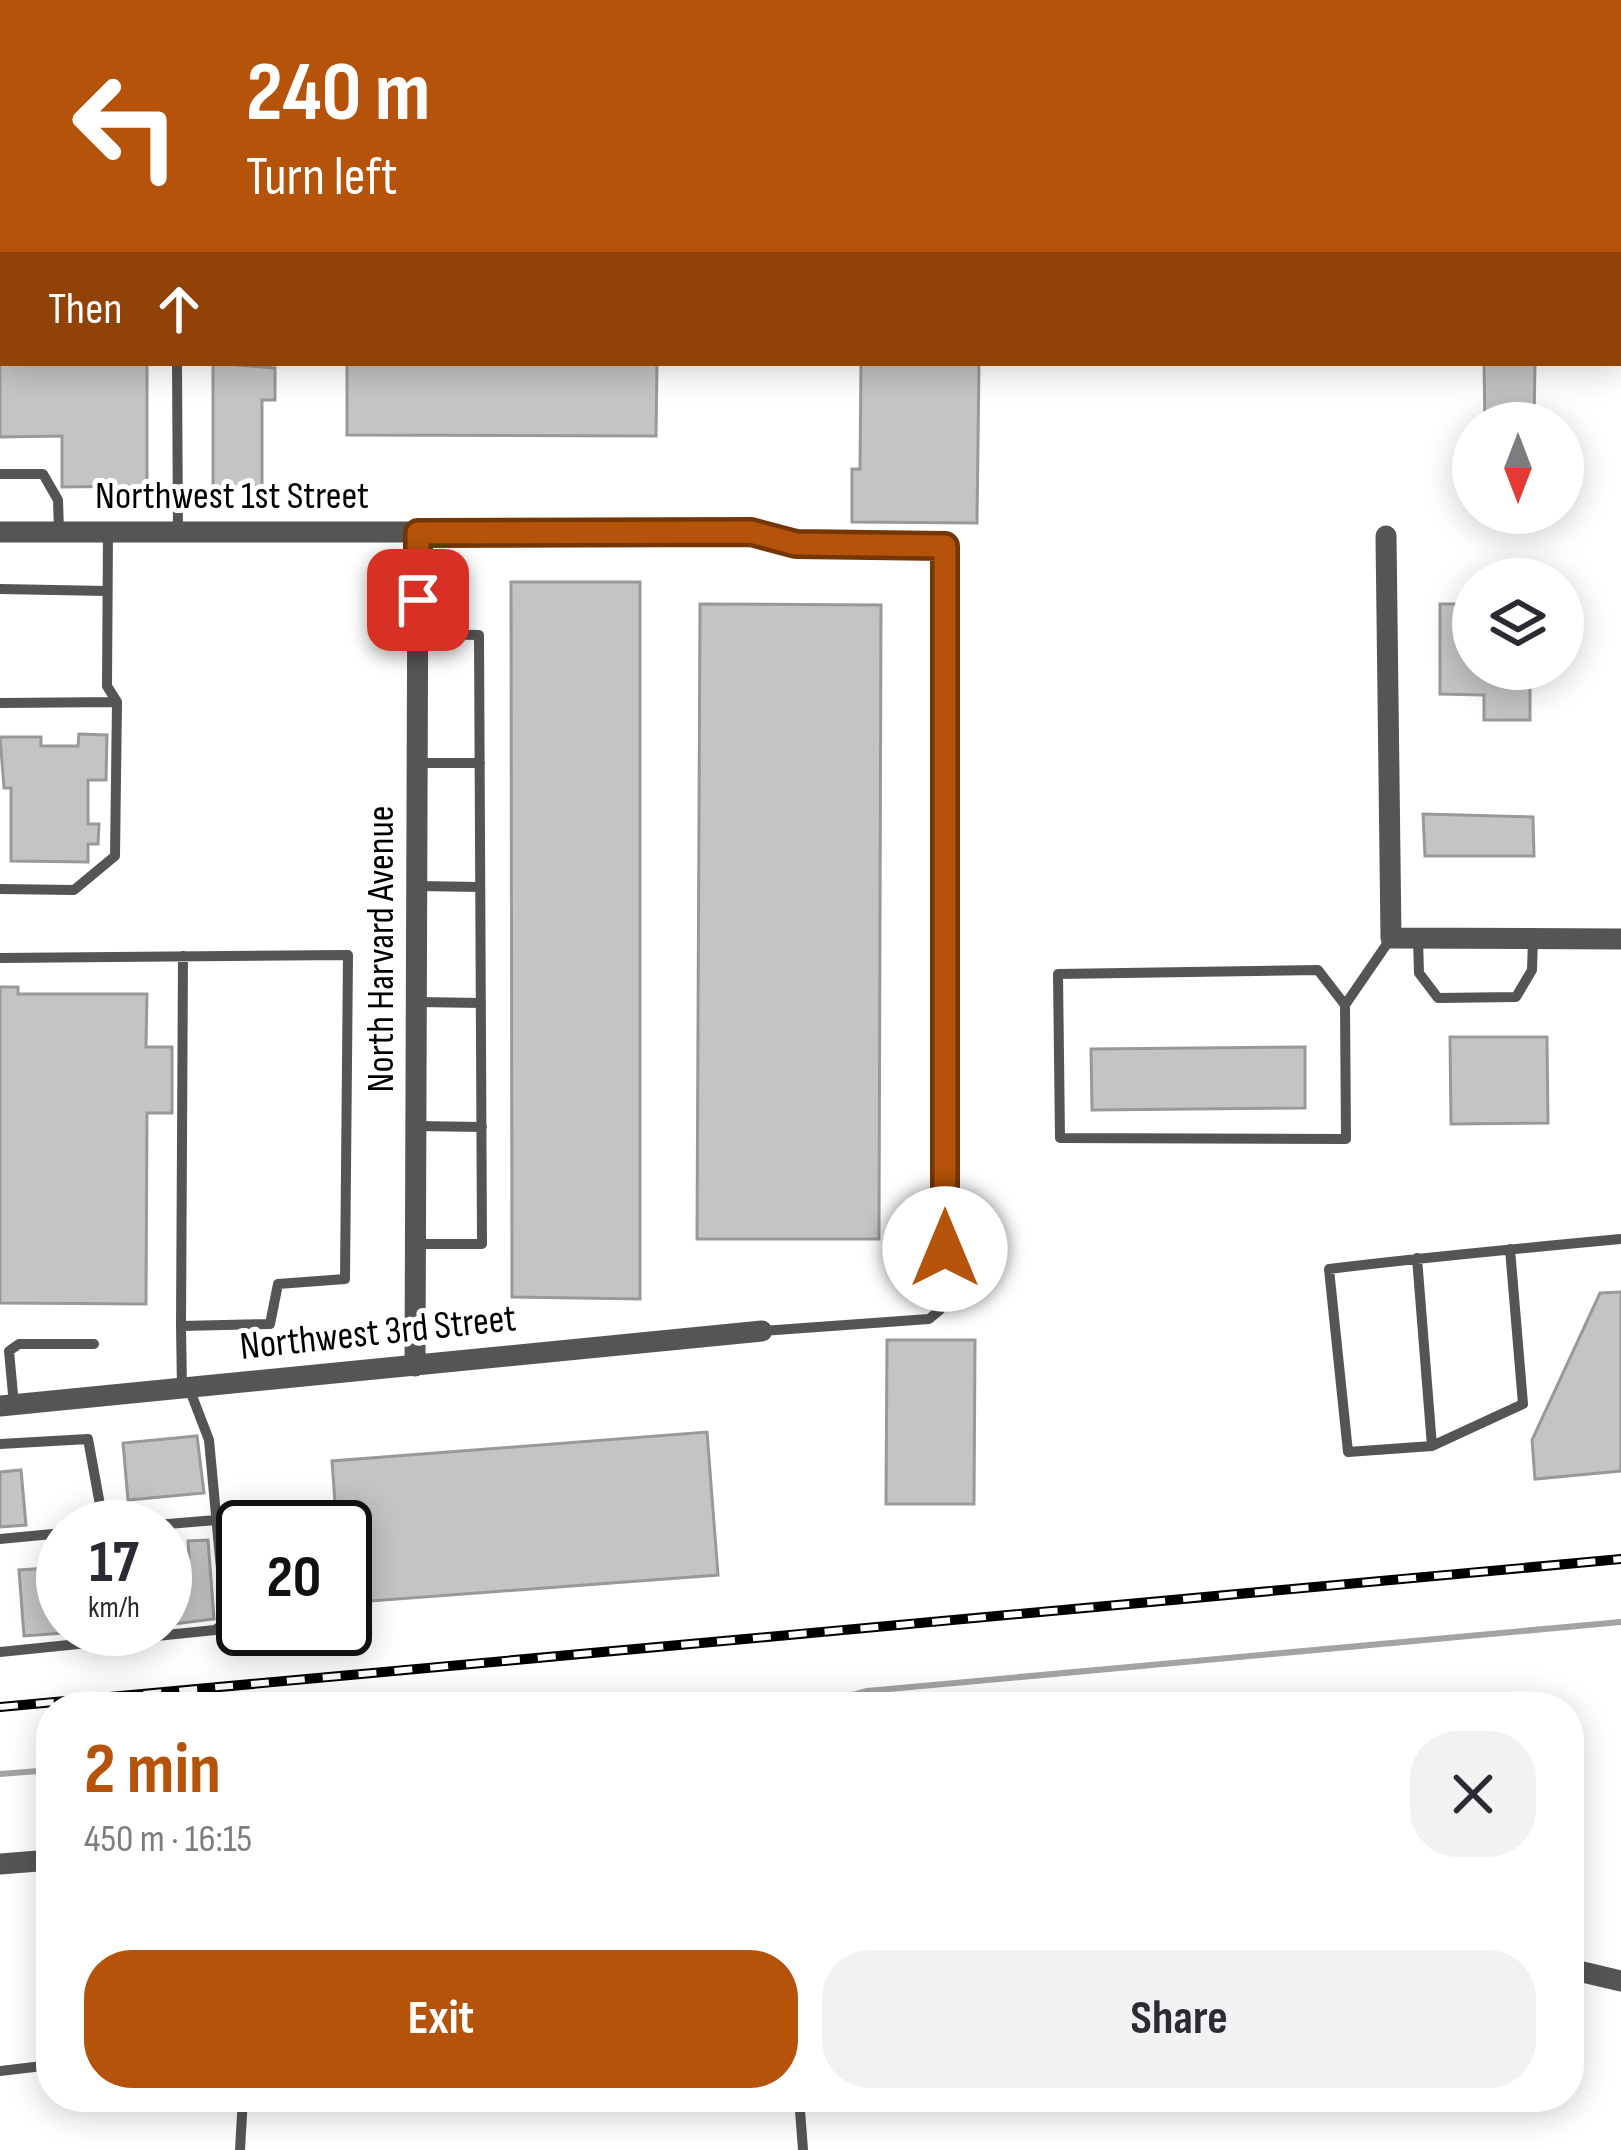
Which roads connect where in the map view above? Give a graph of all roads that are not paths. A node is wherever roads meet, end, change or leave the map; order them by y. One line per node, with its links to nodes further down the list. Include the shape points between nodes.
1 (177, 366): 6 (lane)
2 (0, 474): 4 (lane, via 44,474 58,500)
3 (0, 532): 4 (street, Northwest 1st Street)
4 (59, 532): 5 (street, Northwest 1st Street)
5 (108, 532): 6 (street, Northwest 1st Street); 11 (lane)
6 (178, 532): 8 (street, Northwest 1st Street)
7 (751, 532): 8 (street, Northwest 1st Street); 36 (lane, via 796,544 945,546 945,1295 929,1319)
8 (418, 533): 12 (street, North Harvard Avenue)
9 (1386, 536): 20 (street)
10 (0, 589): 11 (lane)
11 (107, 591): 13 (lane, via 107,686)
12 (418, 634): 15 (street, North Harvard Avenue); 16 (lane, via 479,635)
13 (117, 702): 14 (lane); 19 (lane, via 115,856 74,890)
14 (0, 703)
15 (417, 763): 16 (lane); 17 (street, North Harvard Avenue)
16 (480, 763): 18 (lane)
17 (417, 886): 18 (lane); 26 (street, North Harvard Avenue)
18 (480, 887): 27 (lane)
19 (0, 890)
20 (1390, 938): 21 (street); 28 (lane)
21 (1418, 938): 22 (street); 22 (lane, via 1419,974 1438,998 1516,997 1532,970)
22 (1533, 939): 23 (street)
23 (1621, 940)
24 (183, 956): 25 (lane); 35 (lane); 35 (lane, via 348,955 344,1279 278,1284 270,1324)
25 (0, 958)
26 (417, 1002): 27 (lane); 29 (street, North Harvard Avenue)
27 (481, 1003): 30 (lane)
28 (1345, 1005): 28 (lane, via 1346,1139 1060,1138 1058,974 1318,970)
29 (416, 1126): 30 (lane); 32 (street, North Harvard Avenue)
30 (482, 1127): 32 (lane, via 482,1244)
31 (1621, 1239): 33 (lane)
32 (416, 1244): 38 (street, North Harvard Avenue)
33 (1510, 1249): 34 (lane); 42 (lane, via 1523,1404)
34 (1417, 1258): 42 (lane); 42 (lane, via 1329,1269 1348,1452)
35 (181, 1326): 39 (lane)
36 (763, 1331): 38 (street, Northwest 3rd Street)
37 (94, 1344): 40 (lane, via 19,1344 9,1351)
38 (415, 1366): 39 (street, Northwest 3rd Street)
39 (185, 1388): 40 (street, Northwest 3rd Street); 44 (lane, via 208,1440)
40 (7, 1406)
41 (0, 1444): 43 (lane, via 88,1439)
42 (1432, 1446)
43 (99, 1500)
44 (216, 1520): 45 (lane)
45 (192, 1522)
46 (36, 1536): 47 (lane)
47 (0, 1539)
48 (216, 1628): 49 (lane)
49 (0, 1652)
50 (36, 1861): 51 (street)
51 (0, 1864)
52 (1584, 1972): 53 (street)
53 (1621, 1981)
54 (36, 2067): 55 (lane)
55 (0, 2071)
56 (242, 2112): 58 (lane)
57 (803, 2112): 59 (lane)
58 (240, 2150)
59 (803, 2150)

